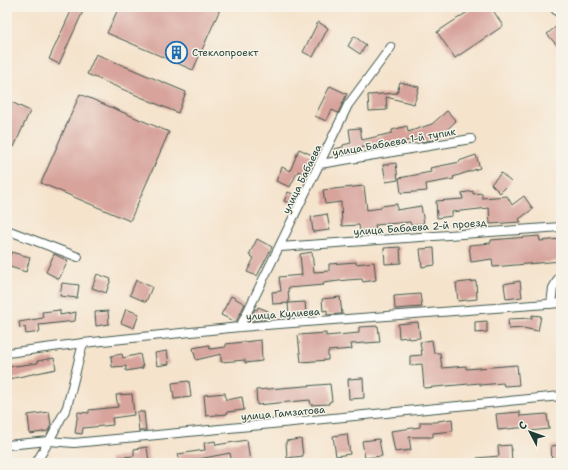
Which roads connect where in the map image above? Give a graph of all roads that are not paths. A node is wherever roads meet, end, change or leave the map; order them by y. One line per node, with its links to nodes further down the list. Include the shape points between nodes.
1 (553, 7): 2 (street)
2 (561, 15)
3 (391, 47): 5 (street, улица Бабаева, via 348,105)
4 (471, 139): 5 (street, улица Бабаева 1-й тупик)
5 (320, 164): 8 (street, улица Бабаева)
6 (561, 227): 8 (street, улица Бабаева 2-й проезд)
7 (7, 230): 9 (street)
8 (280, 247): 13 (street, улица Бабаева)
9 (78, 257)
10 (561, 274): 12 (street, via 553,288)
11 (561, 303): 12 (street, улица Кулиева)
12 (551, 304): 13 (street, улица Кулиева)
13 (240, 327): 14 (street, улица Кулиева)
14 (83, 343): 15 (street, улица Кулиева); 17 (street, via 67,407)
15 (7, 353)
16 (561, 396): 17 (street, улица Гамзатова, via 74,443)
17 (49, 442): 18 (street, улица Гамзатова); 19 (street)
18 (7, 445)
19 (36, 463)

